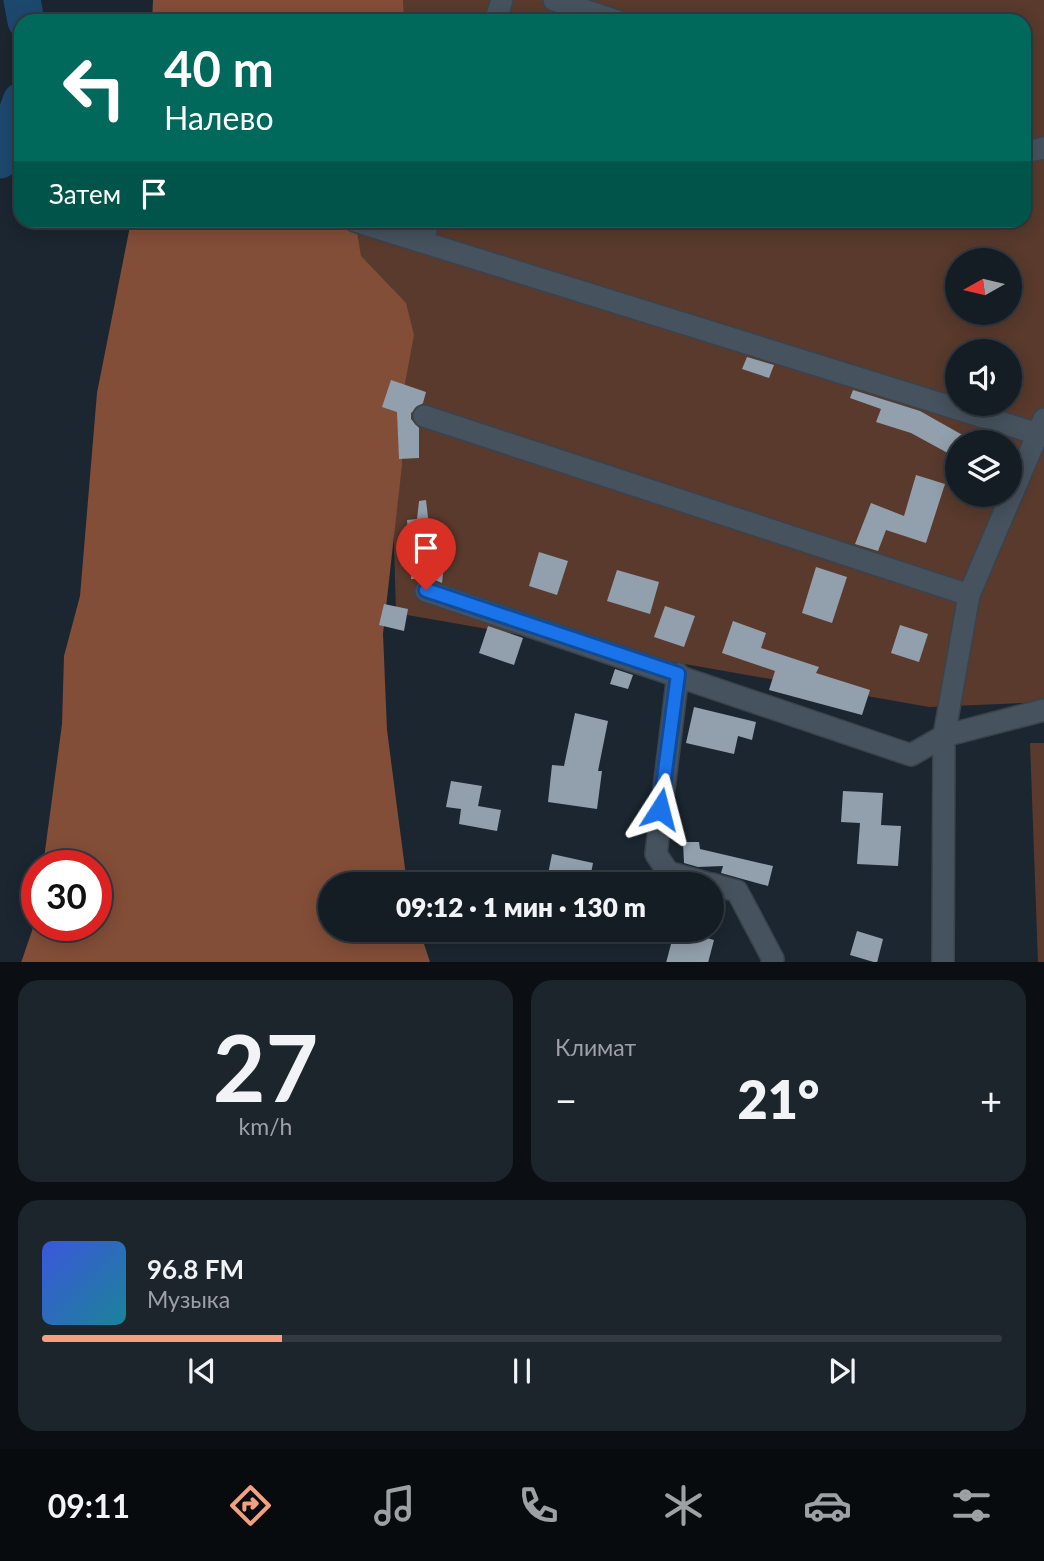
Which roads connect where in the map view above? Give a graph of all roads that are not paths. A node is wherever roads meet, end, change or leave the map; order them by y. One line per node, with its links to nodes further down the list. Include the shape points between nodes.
1 (554, 0): 2 (street)
2 (596, 14)
3 (377, 228): 5 (street)
4 (426, 228): 5 (street)
5 (422, 242): 7 (street)
6 (424, 416): 9 (street)
7 (1041, 427): 9 (street)
8 (426, 590): 10 (street)
9 (970, 595): 12 (street)
10 (678, 674): 12 (street, via 911,755); 13 (street, via 656,854)
11 (1044, 710): 12 (street)
12 (944, 736): 16 (street)
13 (668, 872)
14 (724, 888): 15 (street, via 737,891)
15 (777, 961)
16 (943, 962)

